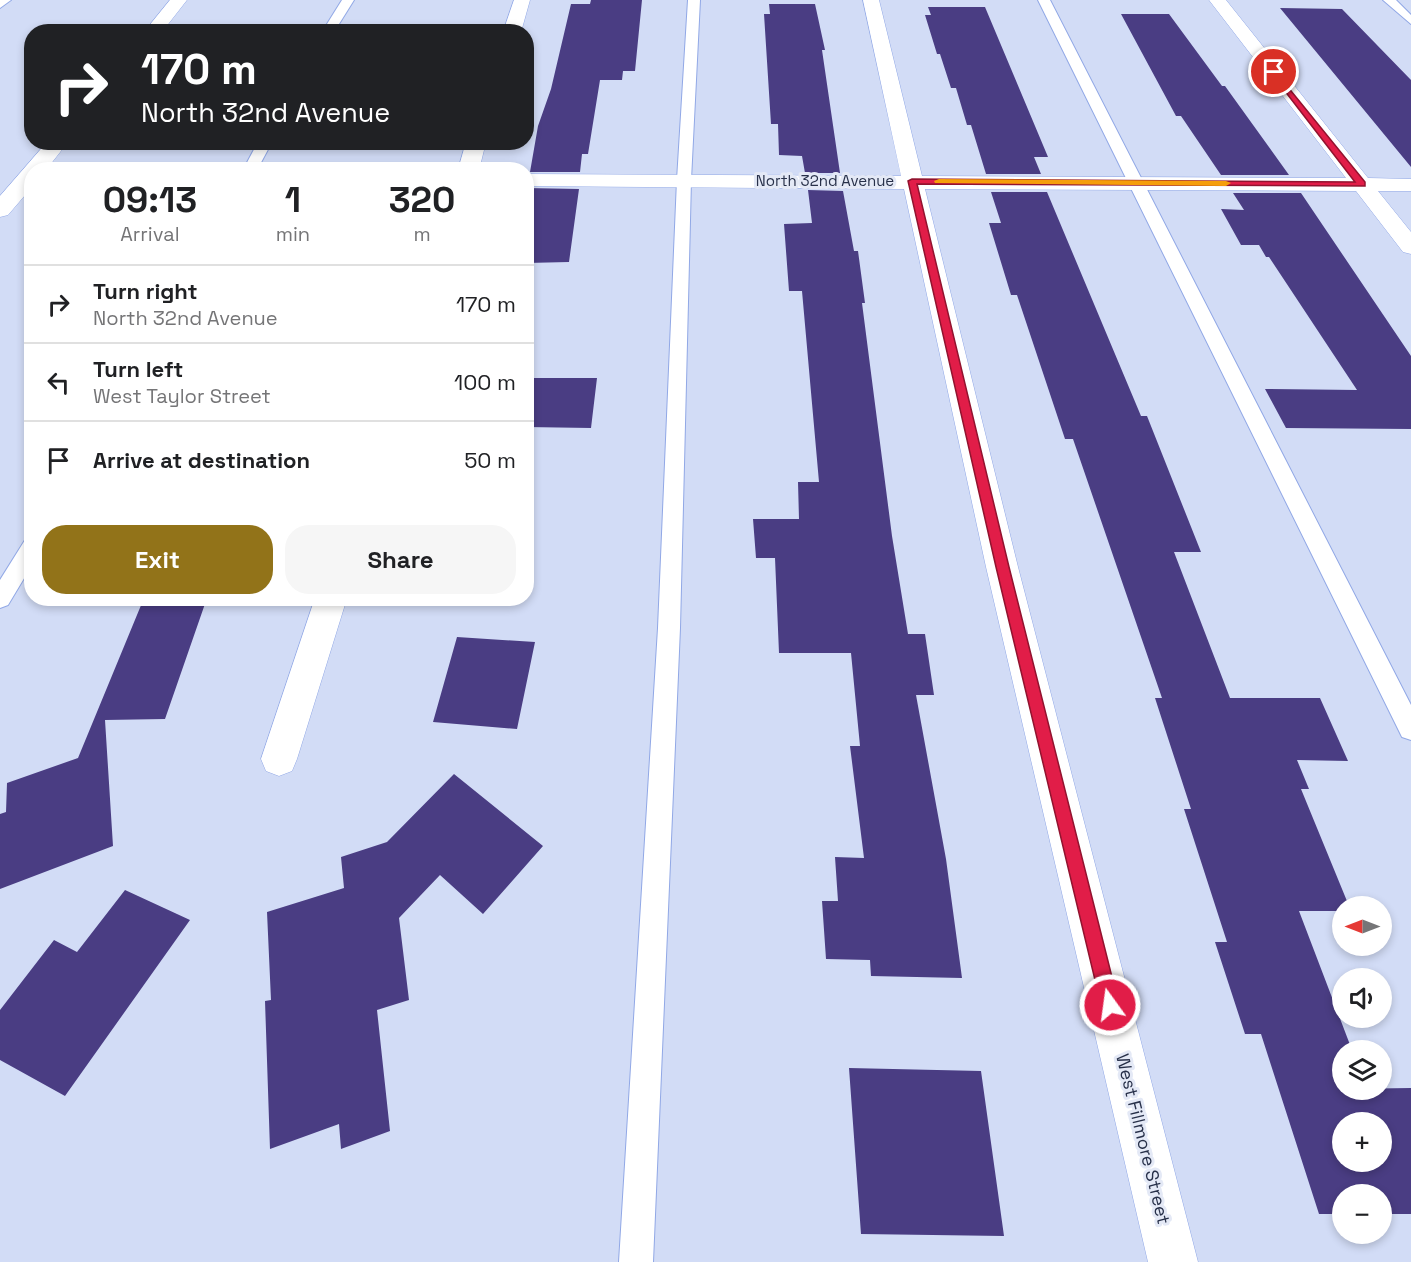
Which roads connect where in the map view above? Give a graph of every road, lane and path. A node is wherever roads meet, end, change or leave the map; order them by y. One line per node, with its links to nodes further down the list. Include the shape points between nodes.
1 (5, 0): 10 (lane)
2 (179, 0): 12 (street)
3 (348, 0): 13 (lane)
4 (522, 0): 14 (street)
5 (694, 0): 20 (lane)
6 (871, 0): 21 (street, West Fillmore Street)
7 (1044, 0): 23 (lane)
8 (1217, 0): 24 (street)
9 (1389, 0): 11 (lane)
10 (0, 5)
11 (1411, 21)
12 (159, 24)
13 (333, 24)
14 (514, 24)
15 (51, 150): 16 (street)
16 (41, 162)
17 (24, 175): 18 (street)
18 (0, 177)
19 (534, 180): 20 (street, North 32nd Avenue)
20 (684, 180): 21 (street, North 32nd Avenue); 33 (lane, via 669,628)
21 (912, 181): 23 (street, North 32nd Avenue); 34 (street, West Fillmore Street, via 1005,579)
22 (24, 182): 26 (street)
23 (1134, 183): 24 (street, North 32nd Avenue); 31 (lane)
24 (1362, 184): 25 (street, North 32nd Avenue); 27 (street)
25 (1411, 185)
26 (0, 210)
27 (1411, 247)
28 (24, 560): 29 (lane)
29 (0, 600)
30 (328, 606): 32 (street)
31 (1411, 729)
32 (279, 759)
33 (636, 1262)
34 (1173, 1262)

